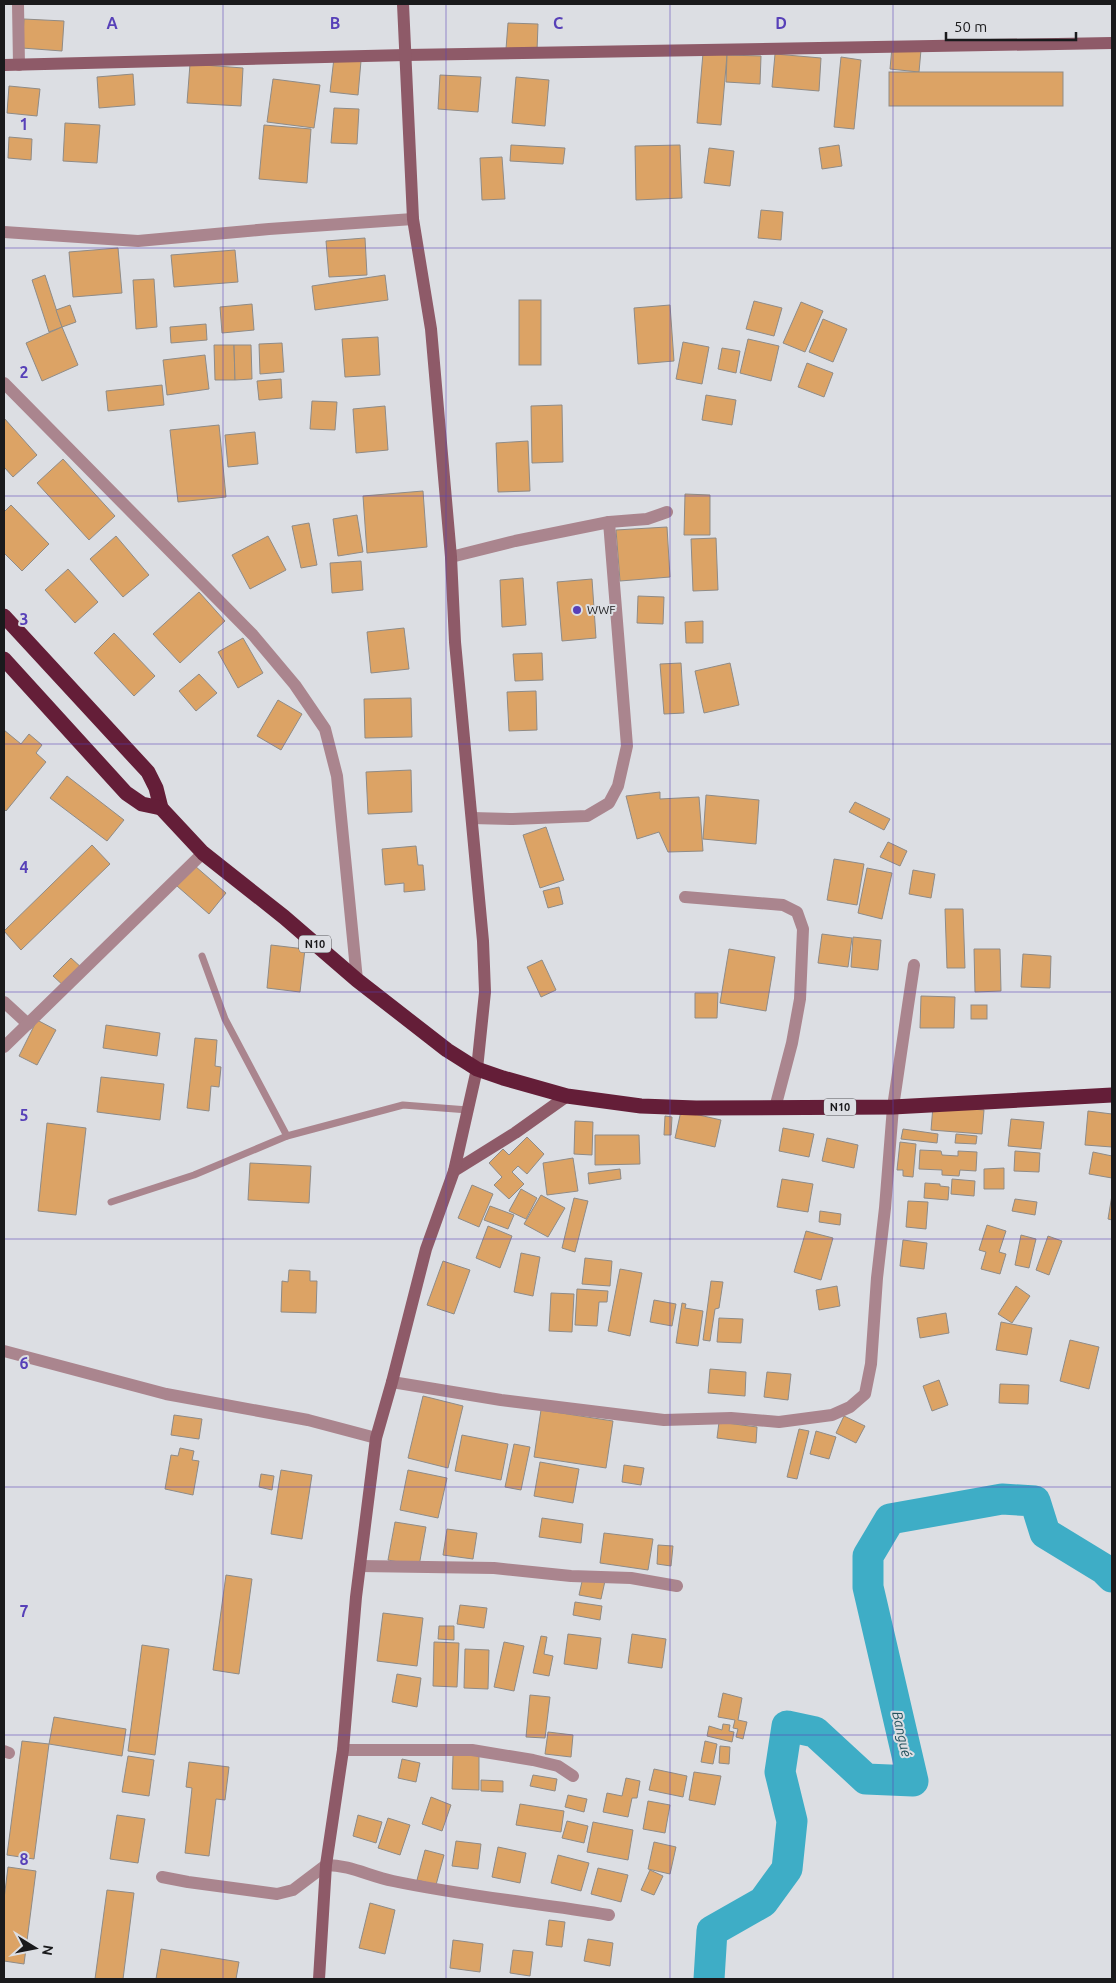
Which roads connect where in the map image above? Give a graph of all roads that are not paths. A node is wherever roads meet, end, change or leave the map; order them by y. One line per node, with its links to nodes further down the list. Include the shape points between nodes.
1 (18, 4): 6 (street)
2 (403, 4): 4 (main road)
3 (1112, 43): 4 (main road)
4 (406, 55): 6 (main road); 7 (main road)
5 (4, 65): 6 (main road)
6 (19, 65)
7 (413, 219): 8 (street, via 269,228 138,241); 12 (main road, via 431,329)
8 (4, 232)
9 (4, 383): 21 (street, via 253,635 295,685 325,729 337,776)
10 (667, 512): 11 (street, via 647,519)
11 (609, 522): 12 (street); 16 (street, via 627,746 618,786 610,803 587,816)
12 (451, 557): 16 (main road, via 454,642)
13 (4, 616): 15 (highway, N10, via 148,772)
14 (4, 659): 15 (highway, via 126,793 142,804)
15 (161, 808): 17 (highway, N10)
16 (472, 818): 25 (main road, via 485,992)
17 (203, 853): 21 (highway, N10); 23 (street)
18 (685, 897): 29 (street, via 783,905 797,912 803,929 800,999)
19 (202, 956): 31 (lane, via 225,1019)
20 (914, 965): 28 (street)
21 (358, 980): 25 (highway, N10, via 447,1050)
22 (4, 1002): 23 (street)
23 (28, 1024): 24 (street)
24 (4, 1046)
25 (477, 1069): 27 (highway, N10, via 528,1087); 30 (main road)
26 (1112, 1095): 28 (highway, N10)
27 (568, 1096): 29 (highway, N10, via 641,1106); 32 (main road)
28 (893, 1107): 29 (highway, N10); 35 (street, via 871,1364 865,1394 850,1407 832,1415 779,1422 731,1418 664,1420 501,1400)
29 (775, 1108)
30 (468, 1110): 31 (lane, via 403,1105); 32 (main road)
31 (287, 1136): 33 (lane, via 194,1174)
32 (454, 1171): 35 (main road, via 426,1249)
33 (111, 1202)
34 (4, 1350): 36 (street, via 166,1394 308,1420)
35 (392, 1382): 36 (main road)
36 (376, 1438): 37 (main road)
37 (360, 1566): 38 (street, via 494,1568 631,1578); 39 (main road)
38 (677, 1586)
39 (343, 1750): 40 (street, via 472,1750 558,1766); 41 (main road)
40 (573, 1776)
41 (326, 1864): 42 (street, via 294,1890 277,1894); 43 (street, via 343,1865 391,1880 510,1902); 44 (main road)
42 (162, 1876)
43 (609, 1915)
44 (319, 1979)

